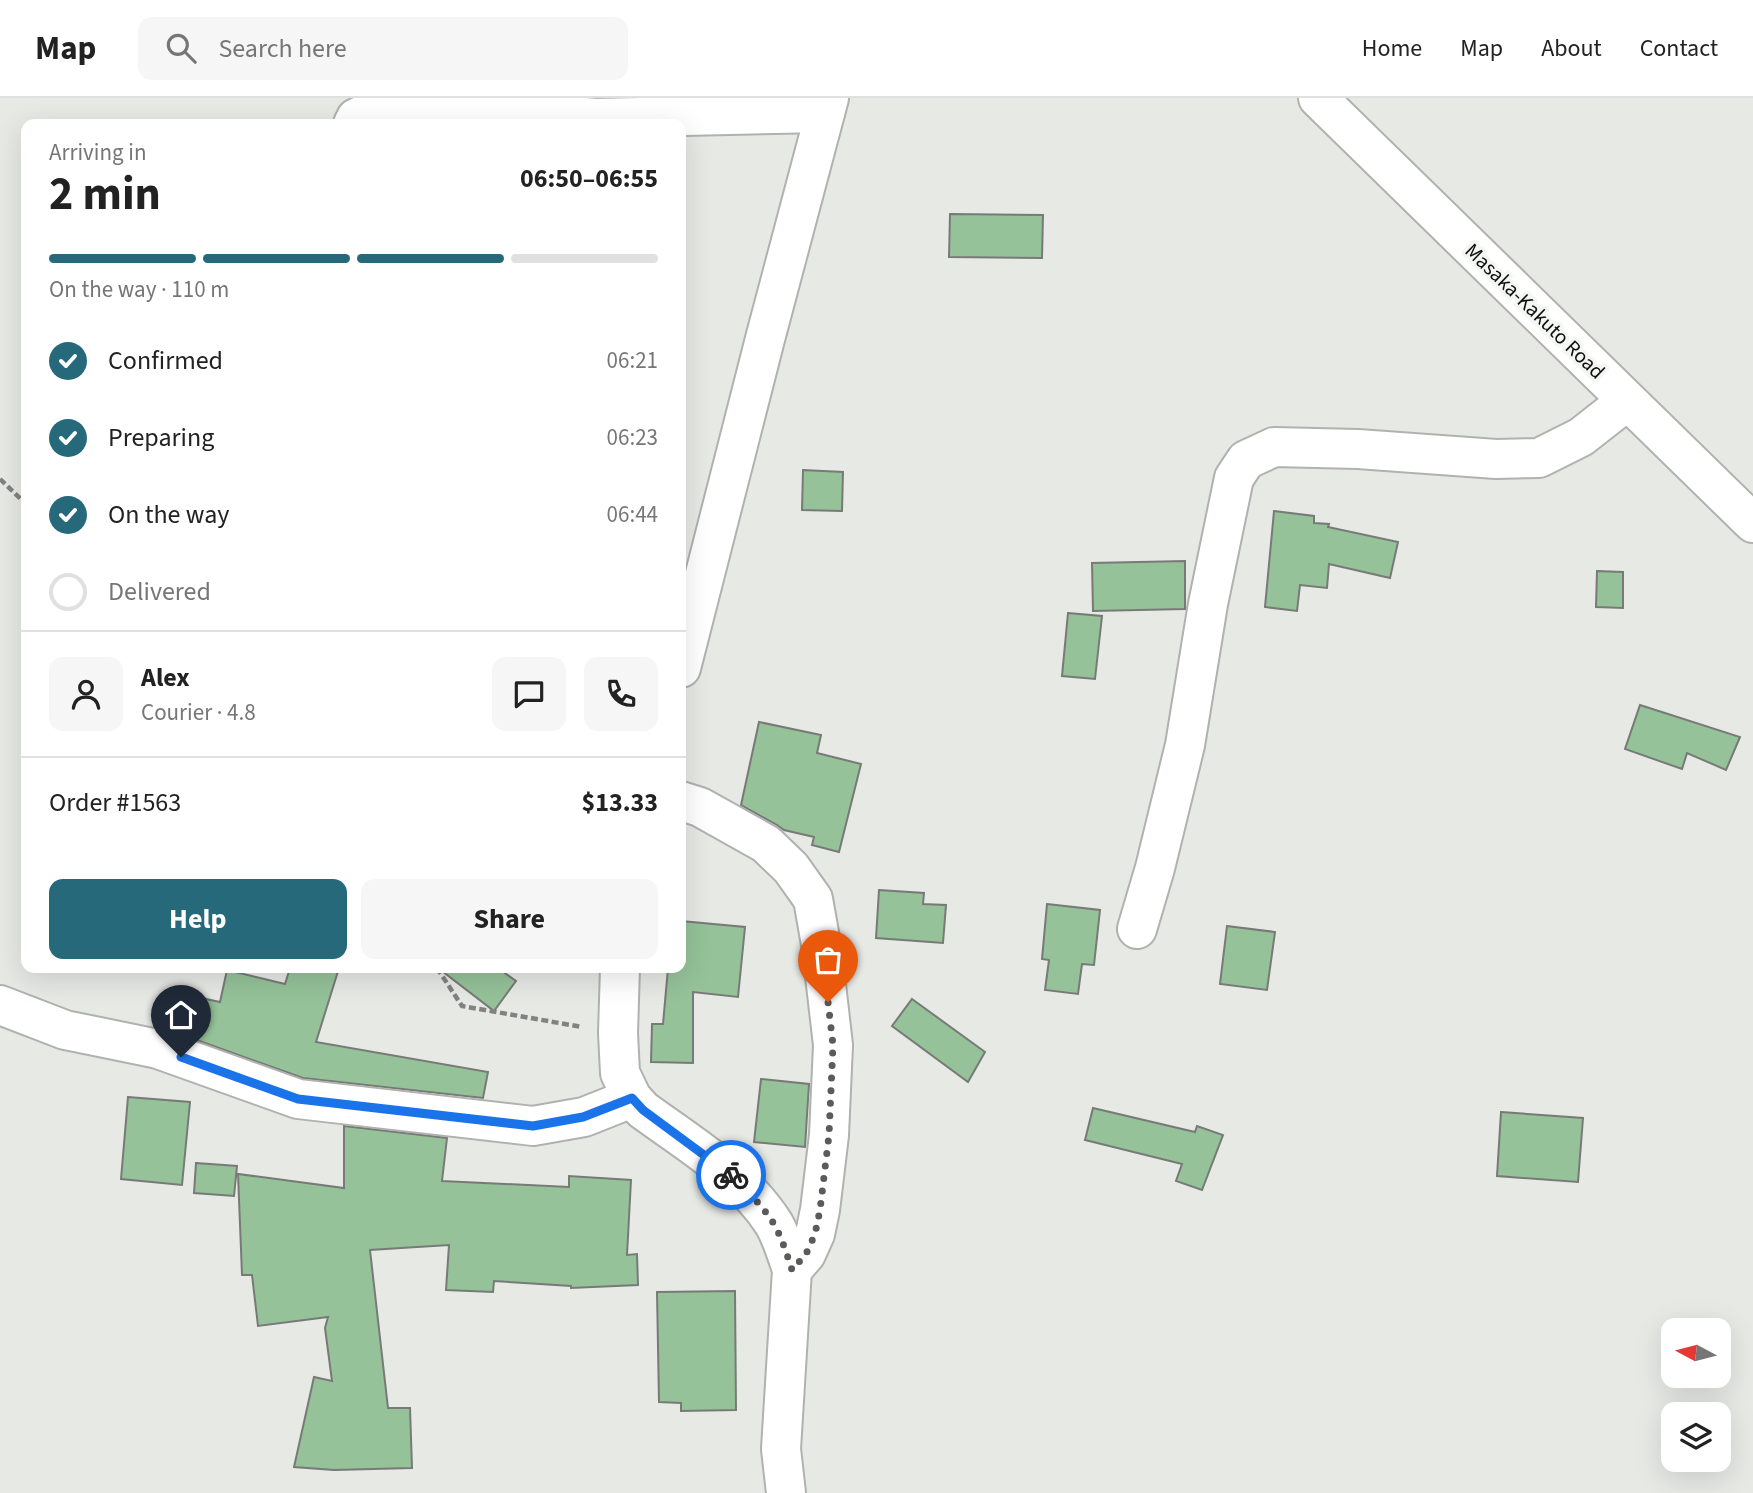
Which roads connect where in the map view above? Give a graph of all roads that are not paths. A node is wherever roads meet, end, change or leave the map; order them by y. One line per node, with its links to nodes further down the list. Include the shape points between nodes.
1 (1318, 98): 4 (main road, Masaka-Kakuto Road)
2 (827, 105): 3 (main road, via 595,118 454,104 383,105); 6 (main road)
3 (356, 119)
4 (1627, 401): 5 (main road, Masaka-Kakuto Road); 8 (main road, via 1581,437 1539,458 1275,447 1246,460 1234,478 1185,745)
5 (1753, 523)
6 (686, 648)
7 (686, 803): 12 (main road, via 766,844 813,899 833,1045 829,1135 815,1234)
8 (1137, 929)
9 (620, 973): 11 (main road, via 620,1073)
10 (0, 1005): 11 (main road, via 65,1030 158,1049 298,1099 533,1126 583,1117)
11 (632, 1098): 12 (main road, via 730,1174 756,1200 775,1225)
12 (792, 1270): 13 (main road, via 780,1449)
13 (786, 1493)

